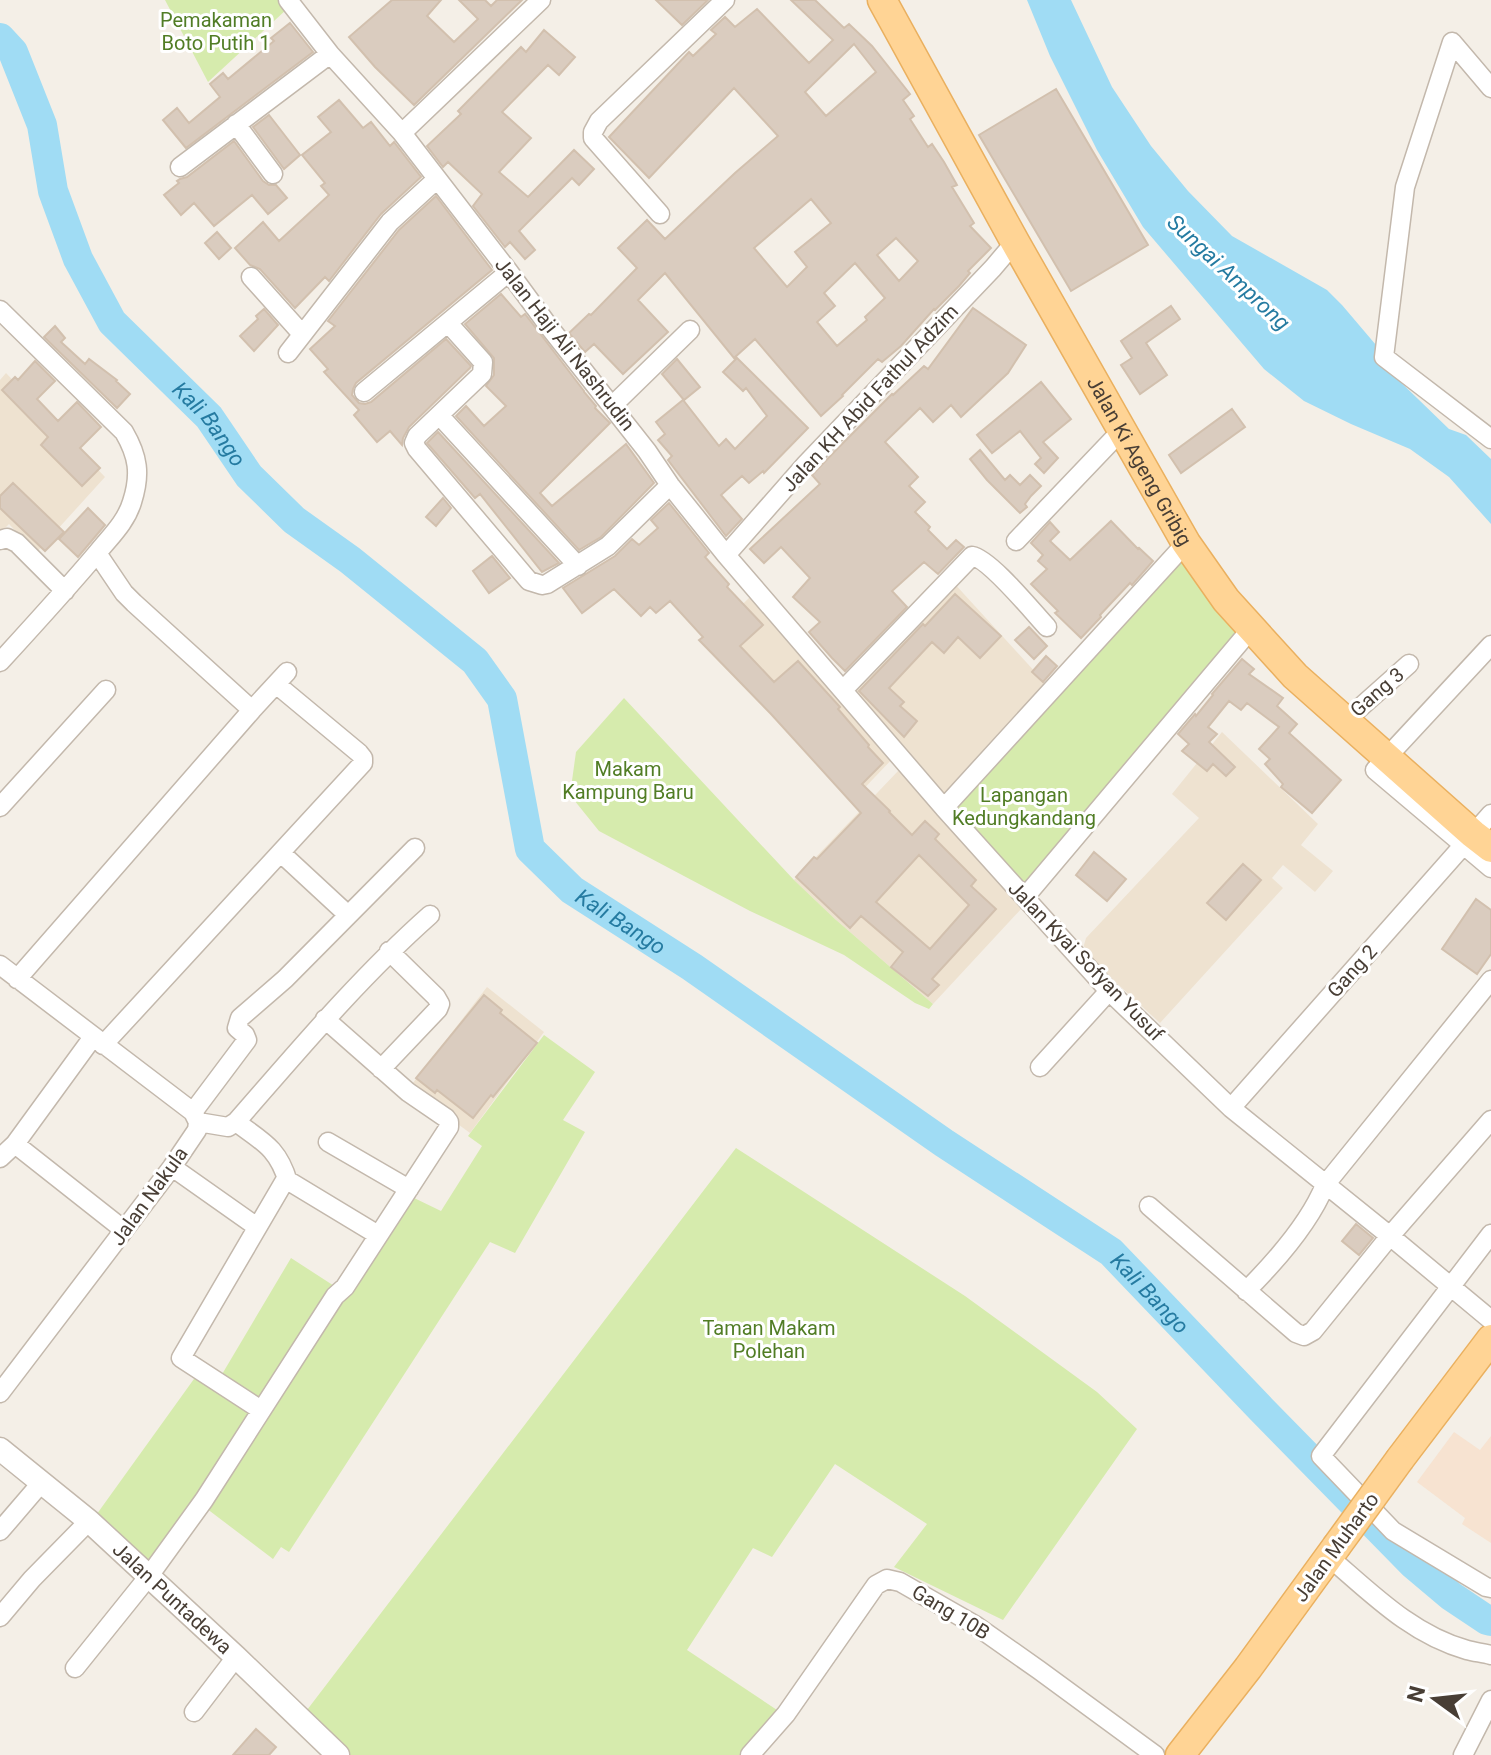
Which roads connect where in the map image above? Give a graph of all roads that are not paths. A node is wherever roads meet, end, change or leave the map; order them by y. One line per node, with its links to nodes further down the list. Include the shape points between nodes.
1 (288, 0): 5 (street, Jalan Haji Ali Nashrudin)
2 (541, 0): 8 (street)
3 (725, 0): 12 (street, via 593,132)
4 (882, 0): 13 (main road, Jalan Ki Ageng Gribig)
5 (330, 54): 7 (street); 8 (street, Jalan Haji Ali Nashrudin)
6 (1491, 88): 25 (street, via 1452,42 1405,187 1384,357)
7 (236, 124): 9 (street); 10 (street)
8 (402, 133): 11 (street, Jalan Haji Ali Nashrudin)
9 (180, 167)
10 (273, 174)
11 (437, 179): 14 (street, Jalan Haji Ali Nashrudin); 19 (street, via 390,222)
12 (660, 214)
13 (1015, 242): 24 (main road, Jalan Ki Ageng Gribig); 31 (street, Jalan KH Abid Fathul Adzim)
14 (509, 272): 17 (street); 22 (street, Jalan Haji Ali Nashrudin)
15 (251, 277): 19 (street)
16 (0, 310): 30 (street, via 124,432 135,450 132,501)
17 (448, 323): 21 (street); 23 (street, via 484,369)
18 (690, 330): 22 (street)
19 (302, 334): 20 (street)
20 (288, 353)
21 (364, 392)
22 (612, 406): 26 (street, Jalan Haji Ali Nashrudin)
23 (439, 415): 32 (street); 32 (street, via 414,439 417,449 529,581 547,584)
24 (1121, 431): 28 (street); 29 (main road, Jalan Ki Ageng Gribig)
25 (1491, 439)
26 (670, 485): 31 (street, Jalan Haji Ali Nashrudin); 32 (street, via 608,546)
27 (0, 540): 33 (street, via 17,543)
28 (1016, 541)
29 (1186, 543): 35 (main road, Jalan Ki Ageng Gribig); 44 (street)
30 (97, 553): 33 (street); 41 (street, via 124,593)
31 (726, 555): 40 (street, Jalan Kyai Sofyan Yusuf)
32 (578, 566)
33 (65, 591): 37 (street)
34 (1047, 627): 40 (street, via 993,570 972,556)
35 (1251, 629): 42 (main road, Jalan Ki Ageng Gribig); 49 (street)
36 (1491, 645): 48 (street, via 1375,770)
37 (0, 662)
38 (1409, 664): 42 (street, Gang 3)
39 (106, 690): 43 (street)
40 (843, 690): 44 (street, Jalan Kyai Sofyan Yusuf)
41 (252, 710): 47 (street, via 281,678 363,758); 54 (street)
42 (1345, 721): 45 (main road, Jalan Ki Ageng Gribig)
43 (0, 807)
44 (944, 808): 49 (street, Jalan Kyai Sofyan Yusuf)
45 (1485, 832): 61 (street, Gang 2)
46 (415, 848): 50 (street)
47 (281, 853): 50 (street); 58 (street)
48 (1491, 868)
49 (1025, 897): 56 (street, Jalan Kyai Sofyan Yusuf)
50 (348, 915): 62 (street, Jalan Nakula, via 240,1018 237,1028 247,1040)
51 (430, 915): 52 (street)
52 (389, 951): 57 (street); 60 (street, via 440,1004)
53 (0, 965): 54 (street)
54 (17, 979): 58 (street)
55 (1491, 980): 70 (street)
56 (1109, 991): 59 (street); 61 (street, Jalan Kyai Sofyan Yusuf)
57 (325, 1019): 60 (street); 64 (street)
58 (98, 1041): 62 (street); 66 (street)
59 (1040, 1067)
60 (381, 1069): 71 (street, via 449,1122)
61 (1231, 1108): 70 (street, Jalan Kyai Sofyan Yusuf)
62 (195, 1117): 64 (street, via 228,1127); 68 (street, Jalan Nakula, via 197,1130)
63 (1491, 1120): 77 (street)
64 (236, 1122): 69 (street, via 278,1156)
65 (328, 1142): 71 (street)
66 (15, 1144): 67 (street); 74 (street)
67 (0, 1158)
68 (172, 1167): 73 (street); 74 (street, Jalan Nakula)
69 (288, 1182): 73 (street); 76 (street)
70 (1325, 1185): 77 (street, Jalan Kyai Sofyan Yusuf); 78 (street, via 1286,1246)
71 (409, 1189): 76 (street)
72 (1149, 1206): 78 (street)
73 (257, 1227): 82 (street, via 181,1358)
74 (124, 1230): 81 (street, Jalan Nakula)
75 (1491, 1234): 89 (street, via 1321,1456 1393,1531)
76 (378, 1235): 82 (street)
77 (1390, 1236): 78 (street, via 1308,1335 1300,1336); 79 (street, Jalan Kyai Sofyan Yusuf)
78 (1246, 1291)
79 (1491, 1320)
80 (1491, 1339): 87 (main road, Jalan Muharto, bridge)
81 (0, 1393)
82 (261, 1410): 88 (street)
83 (0, 1449): 84 (street, Jalan Puntadewa)
84 (42, 1482): 85 (street, Jalan Puntadewa); 86 (street)
85 (89, 1521): 88 (street, Jalan Puntadewa); 90 (street)
86 (0, 1531)
87 (1333, 1552): 91 (street, via 1397,1614 1432,1636); 100 (main road, Jalan Muharto)
88 (149, 1576): 92 (street, Jalan Puntadewa); 93 (street)
89 (1491, 1588)
90 (0, 1617)
91 (1491, 1655)
92 (236, 1657): 95 (street); 97 (street, Jalan Puntadewa)
93 (75, 1668)
94 (1491, 1700): 96 (street)
95 (194, 1712)
96 (1472, 1752)
97 (338, 1755)
98 (750, 1755): 99 (street, Gang 10B, via 786,1714 876,1585 892,1579 975,1625)
99 (1155, 1755)
100 (1180, 1755)

